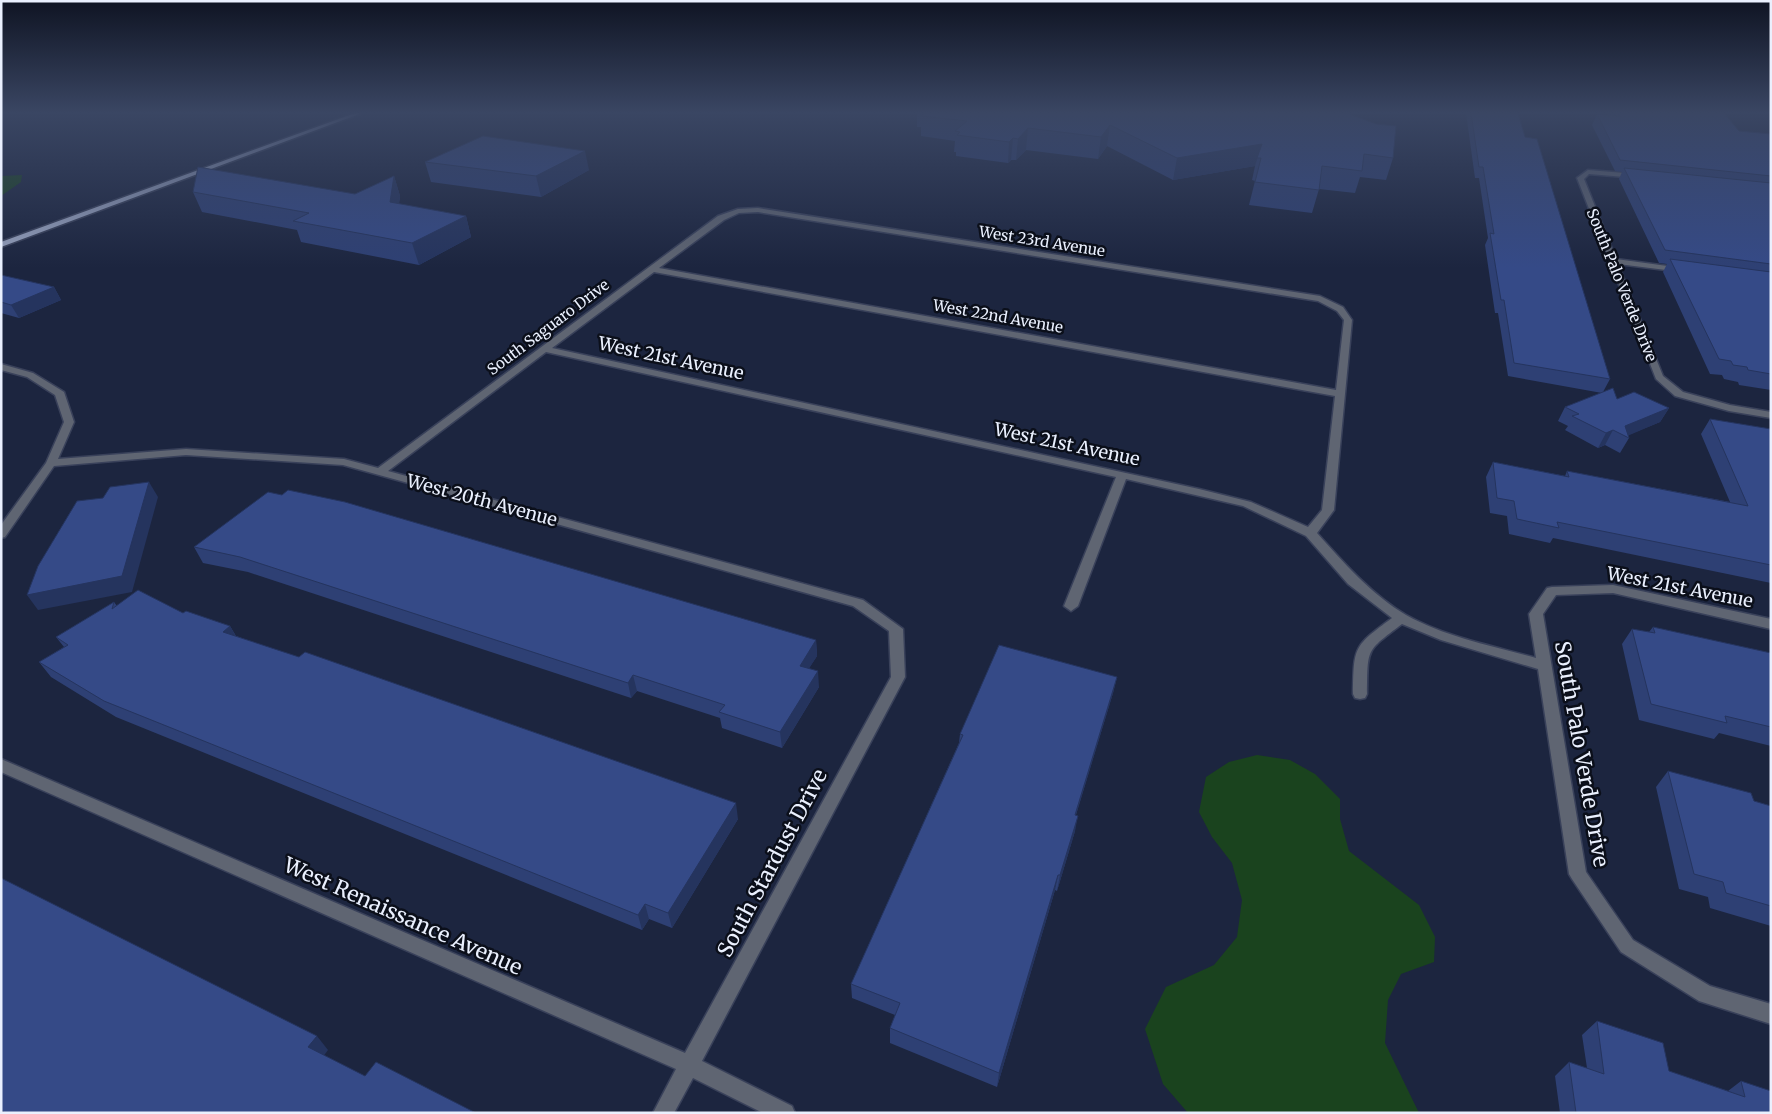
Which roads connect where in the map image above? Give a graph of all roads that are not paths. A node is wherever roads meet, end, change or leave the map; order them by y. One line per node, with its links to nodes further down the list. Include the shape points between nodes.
1 (216, 165): 4 (main road)
2 (1646, 178): 5 (street, South Palo Verde Drive, via 1588,172 1580,178)
3 (738, 211): 6 (street, South Saguaro Drive, via 721,218); 10 (street, West 23rd Avenue, via 758,210 1320,298 1340,309 1348,320)
4 (1, 245)
5 (1612, 261): 7 (street); 11 (street, South Palo Verde Drive, via 1659,377 1679,394 1729,408)
6 (651, 269): 8 (street, South Saguaro Drive); 10 (street, West 22nd Avenue)
7 (1692, 271)
8 (543, 349): 13 (street, South Saguaro Drive); 14 (street, West 21st Avenue)
9 (1, 367): 12 (street, via 30,375 60,394 68,422)
10 (1340, 394): 16 (street, via 1328,510)
11 (1771, 415)
12 (51, 463): 13 (street, West 20th Avenue, via 186,452 344,462); 15 (street)
13 (378, 472): 21 (street, West 20th Avenue, via 858,603)
14 (1122, 475): 16 (street, West 21st Avenue, via 1247,504); 18 (street)
15 (1, 534)
16 (1310, 534): 19 (street, West 21st Avenue, via 1353,581)
17 (1552, 591): 20 (street, West 21st Avenue, via 1613,589); 22 (street, South Palo Verde Drive, via 1536,614)
18 (1071, 606)
19 (1400, 618): 22 (street, West 21st Avenue, via 1446,637); 23 (street, via 1370,640 1361,655)
20 (1771, 624)
21 (896, 629): 26 (street, South Stardust Drive, via 898,677)
22 (1543, 665): 25 (street, South Palo Verde Drive, via 1578,874 1627,946 1706,994)
23 (1360, 694)
24 (1, 765): 26 (street, West Renaissance Avenue)
25 (1771, 1014)
26 (689, 1065): 27 (street, South Stardust Drive); 28 (street, West Renaissance Avenue)
27 (663, 1113)
28 (785, 1113)

